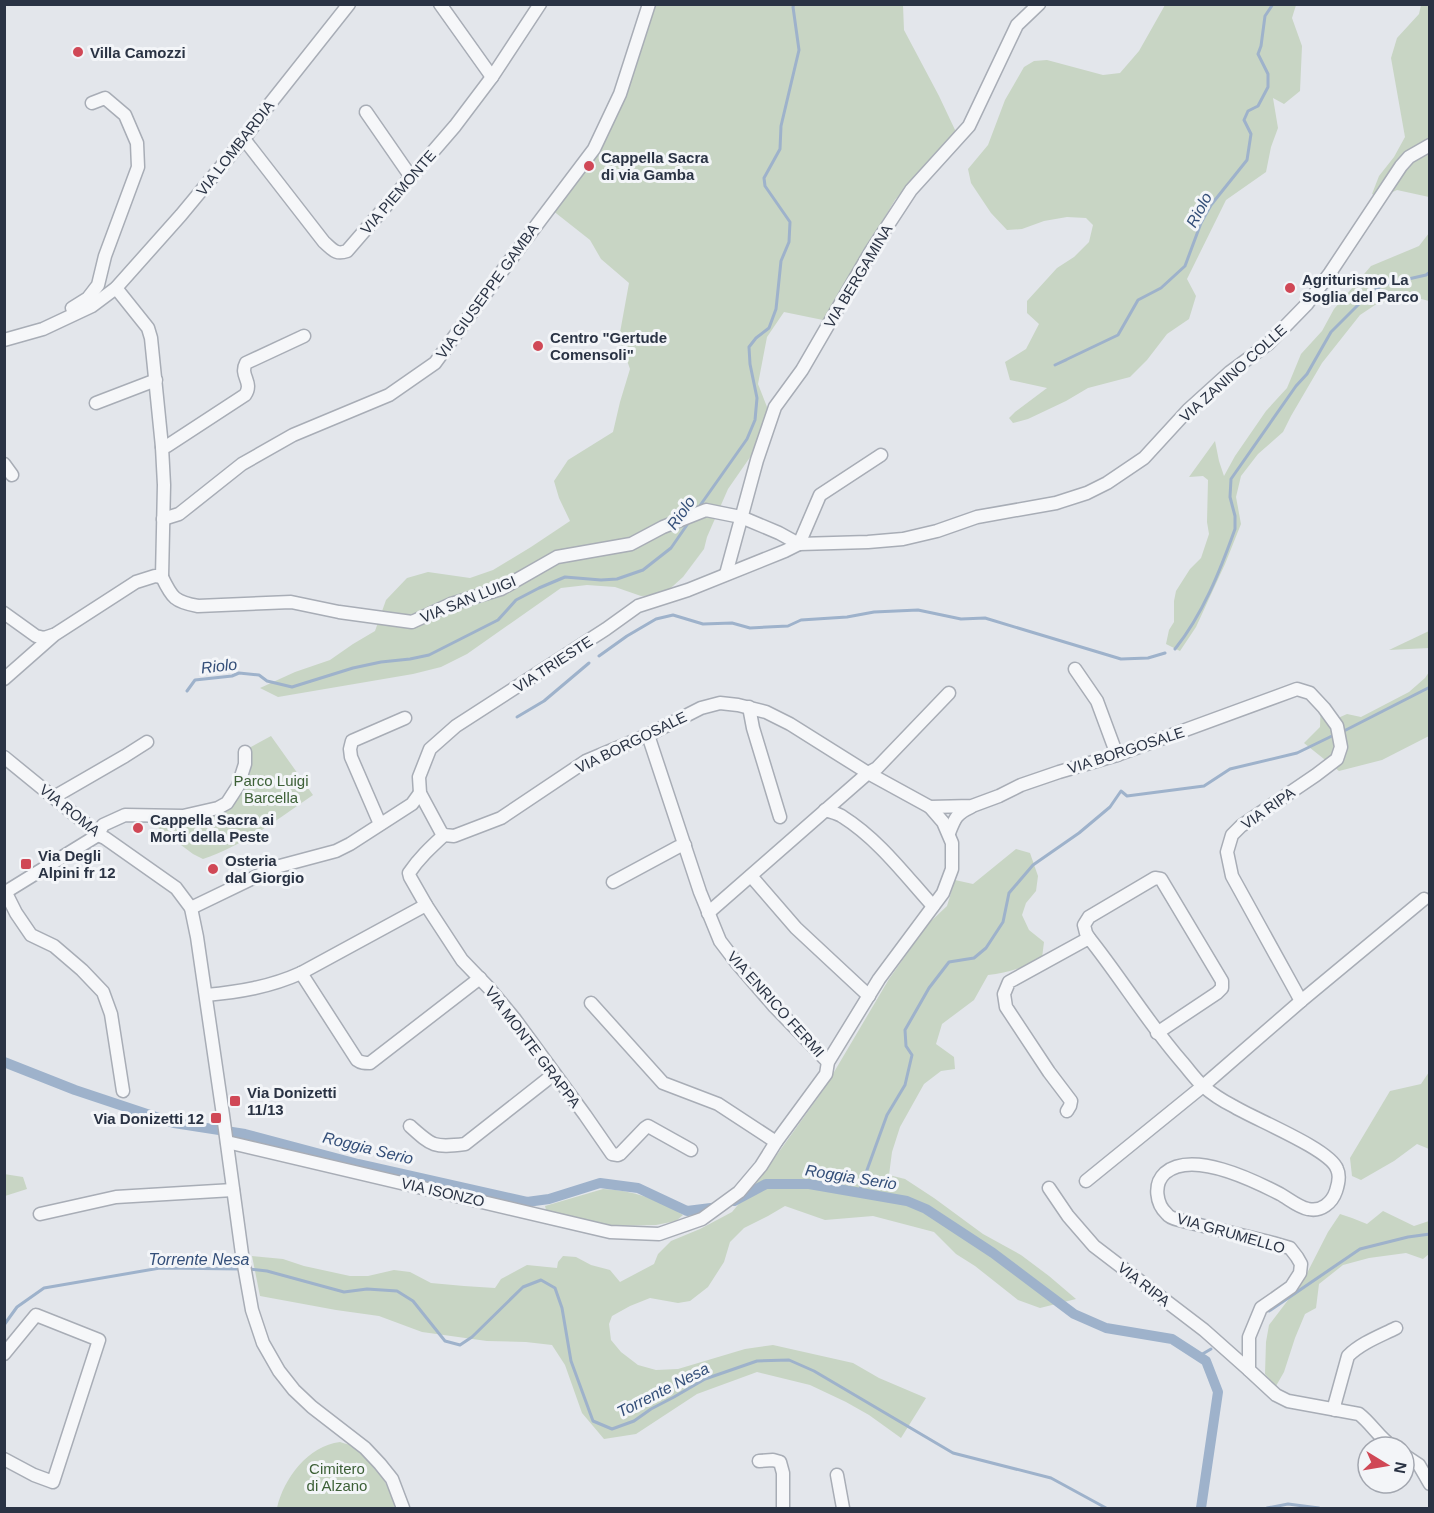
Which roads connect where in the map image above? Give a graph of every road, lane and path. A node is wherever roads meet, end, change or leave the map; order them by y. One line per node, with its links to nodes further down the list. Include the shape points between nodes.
1 (350, 4): 9 (street, VIA LOMBARDIA)
2 (440, 4): 6 (street)
3 (540, 4): 6 (street, VIA PIEMONTE)
4 (649, 4): 21 (street, VIA GIUSEPPE GAMBA, via 620,94 594,149 435,363 389,395 293,435 242,464 179,514)
5 (1039, 4): 20 (street, VIA BERGAMINA, via 1017,26 969,126 911,190 802,370 775,407)
6 (492, 77): 11 (street, VIA PIEMONTE)
7 (92, 103): 13 (street, via 105,98 125,115 136,143 138,167 98,285 88,298 50,319)
8 (366, 112): 11 (street)
9 (244, 139): 11 (street, VIA PIEMONTE, via 324,242 340,253 348,251); 12 (street, VIA LOMBARDIA)
10 (1430, 145): 22 (street, VIA ZANINO COLLE, via 1401,166 1307,304 1268,344 1197,402 1144,458 1107,483 1056,503 977,517 914,536)
11 (411, 177)
12 (116, 288): 13 (street, VIA LOMBARDIA, via 92,306); 16 (street, via 147,328)
13 (43, 329): 15 (street)
14 (304, 336): 18 (street, via 246,363 244,372 249,385 245,394)
15 (4, 340)
16 (156, 380): 17 (street); 18 (street)
17 (96, 403)
18 (162, 447): 21 (street)
19 (881, 455): 22 (street, via 820,495)
20 (741, 517): 22 (street); 23 (street, VIA BERGAMINA); 24 (street, VIA SAN LUIGI, via 706,510 631,544 557,557 501,589 451,604 412,622 291,602 198,606 171,596)
21 (163, 519): 24 (street)
22 (799, 544): 23 (street, VIA ZANINO COLLE)
23 (726, 574): 41 (street, VIA TRIESTE, via 638,606 456,726 430,749 419,777)
24 (162, 577): 26 (street, via 136,582)
25 (4, 613): 27 (street)
26 (54, 635): 27 (street); 28 (street)
27 (36, 636): 28 (street)
28 (35, 652): 30 (street)
29 (1075, 669): 38 (street, via 1097,701)
30 (4, 679)
31 (949, 693): 40 (street)
32 (1280, 696): 38 (street, VIA BORGOSALE); 65 (street, VIA RIPA, via 1297,689 1310,693 1336,726 1341,747 1337,759 1241,826 1232,835 1227,852 1233,876)
33 (749, 707): 35 (street, VIA BORGOSALE, via 720,704 701,708); 40 (street, VIA BORGOSALE, via 790,724); 46 (street)
34 (405, 718): 47 (street, via 350,745 351,757)
35 (648, 735): 49 (street, VIA BORGOSALE, via 586,761 501,818 462,834); 51 (street, VIA ENRICO FERMI)
36 (147, 742): 42 (street)
37 (244, 752): 50 (street, via 245,764 238,786 218,808 183,816 125,815 104,825)
38 (1117, 755): 43 (street, VIA BORGOSALE, via 1021,785)
39 (4, 757): 42 (street, VIA ROMA)
40 (868, 773): 44 (street, VIA BORGOSALE); 45 (street)
41 (420, 793): 47 (street, via 412,804); 49 (street)
42 (54, 797): 50 (street, VIA ROMA)
43 (972, 806): 44 (street, VIA BORGOSALE); 48 (street, VIA BORGOSALE, via 960,812)
44 (930, 807): 48 (street)
45 (825, 810): 52 (street); 57 (street, via 841,815 863,831)
46 (780, 817)
47 (380, 825): 58 (street, via 336,851 276,867)
48 (949, 833): 57 (street, via 952,870)
49 (444, 834): 56 (street, VIA MONTE GRAPPA, via 409,873)
50 (98, 836): 54 (street); 58 (street, VIA ROMA, via 176,888)
51 (685, 845): 53 (street); 59 (street, VIA ENRICO FERMI)
52 (751, 876): 59 (street); 64 (street, via 796,928)
53 (613, 882)
54 (5, 893): 71 (street, via 32,935 54,946 103,992 111,1014)
55 (1424, 899): 65 (street)
56 (426, 905): 61 (street); 62 (street, VIA MONTE GRAPPA, via 462,960)
57 (933, 906): 64 (street)
58 (191, 908): 63 (street)
59 (708, 913): 68 (street, VIA ENRICO FERMI, via 736,962)
60 (1089, 938): 67 (street, VIA GRUMELLO); 67 (street, via 1084,925 1089,917 1155,878 1161,879 1222,981 1222,988); 72 (street, via 1009,982 1004,994 1006,1007 1071,1101)
61 (301, 973): 62 (street, via 360,1063 370,1063); 63 (street, via 255,989)
62 (480, 978): 69 (street, VIA MONTE GRAPPA)
63 (206, 995): 74 (street)
64 (869, 996): 68 (street)
65 (1301, 1001): 70 (street)
66 (591, 1003): 75 (street, via 663,1083 718,1104)
67 (1157, 1033): 70 (street, VIA GRUMELLO)
68 (828, 1062): 75 (street, VIA ENRICO FERMI, via 826,1074)
69 (554, 1074): 73 (street, via 465,1144 432,1144); 76 (street, VIA MONTE GRAPPA, via 612,1154 620,1154 648,1126)
70 (1203, 1086): 77 (street); 83 (street, VIA GRUMELLO, via 1326,1155 1338,1170 1333,1198 1319,1209 1310,1209 1241,1174 1196,1165 1171,1168 1156,1188 1167,1214 1290,1248 1301,1264 1291,1287 1261,1308 1249,1337)
71 (123, 1091)
72 (1067, 1110)
73 (410, 1126)
74 (227, 1142): 75 (street, VIA ISONZO, via 610,1232 659,1234 702,1219 739,1192); 79 (street)
75 (776, 1142)
76 (691, 1150)
77 (1086, 1181)
78 (1049, 1188): 83 (street, VIA RIPA, via 1094,1246 1204,1330)
79 (233, 1190): 80 (street, via 116,1197); 91 (street, via 252,1310 263,1343 294,1390 380,1464 392,1479)
80 (40, 1214)
81 (1396, 1328): 84 (street, via 1348,1356)
82 (4, 1354): 86 (street, via 36,1314 99,1340 53,1482)
83 (1249, 1370): 84 (street, via 1288,1401)
84 (1335, 1410): 85 (street, via 1359,1414)
85 (1379, 1435)
86 (4, 1459)
87 (759, 1461): 92 (street, via 780,1462)
88 (1416, 1463): 90 (street)
89 (837, 1475): 93 (street)
90 (1430, 1484)
91 (402, 1509)
92 (783, 1509)
93 (843, 1509)

